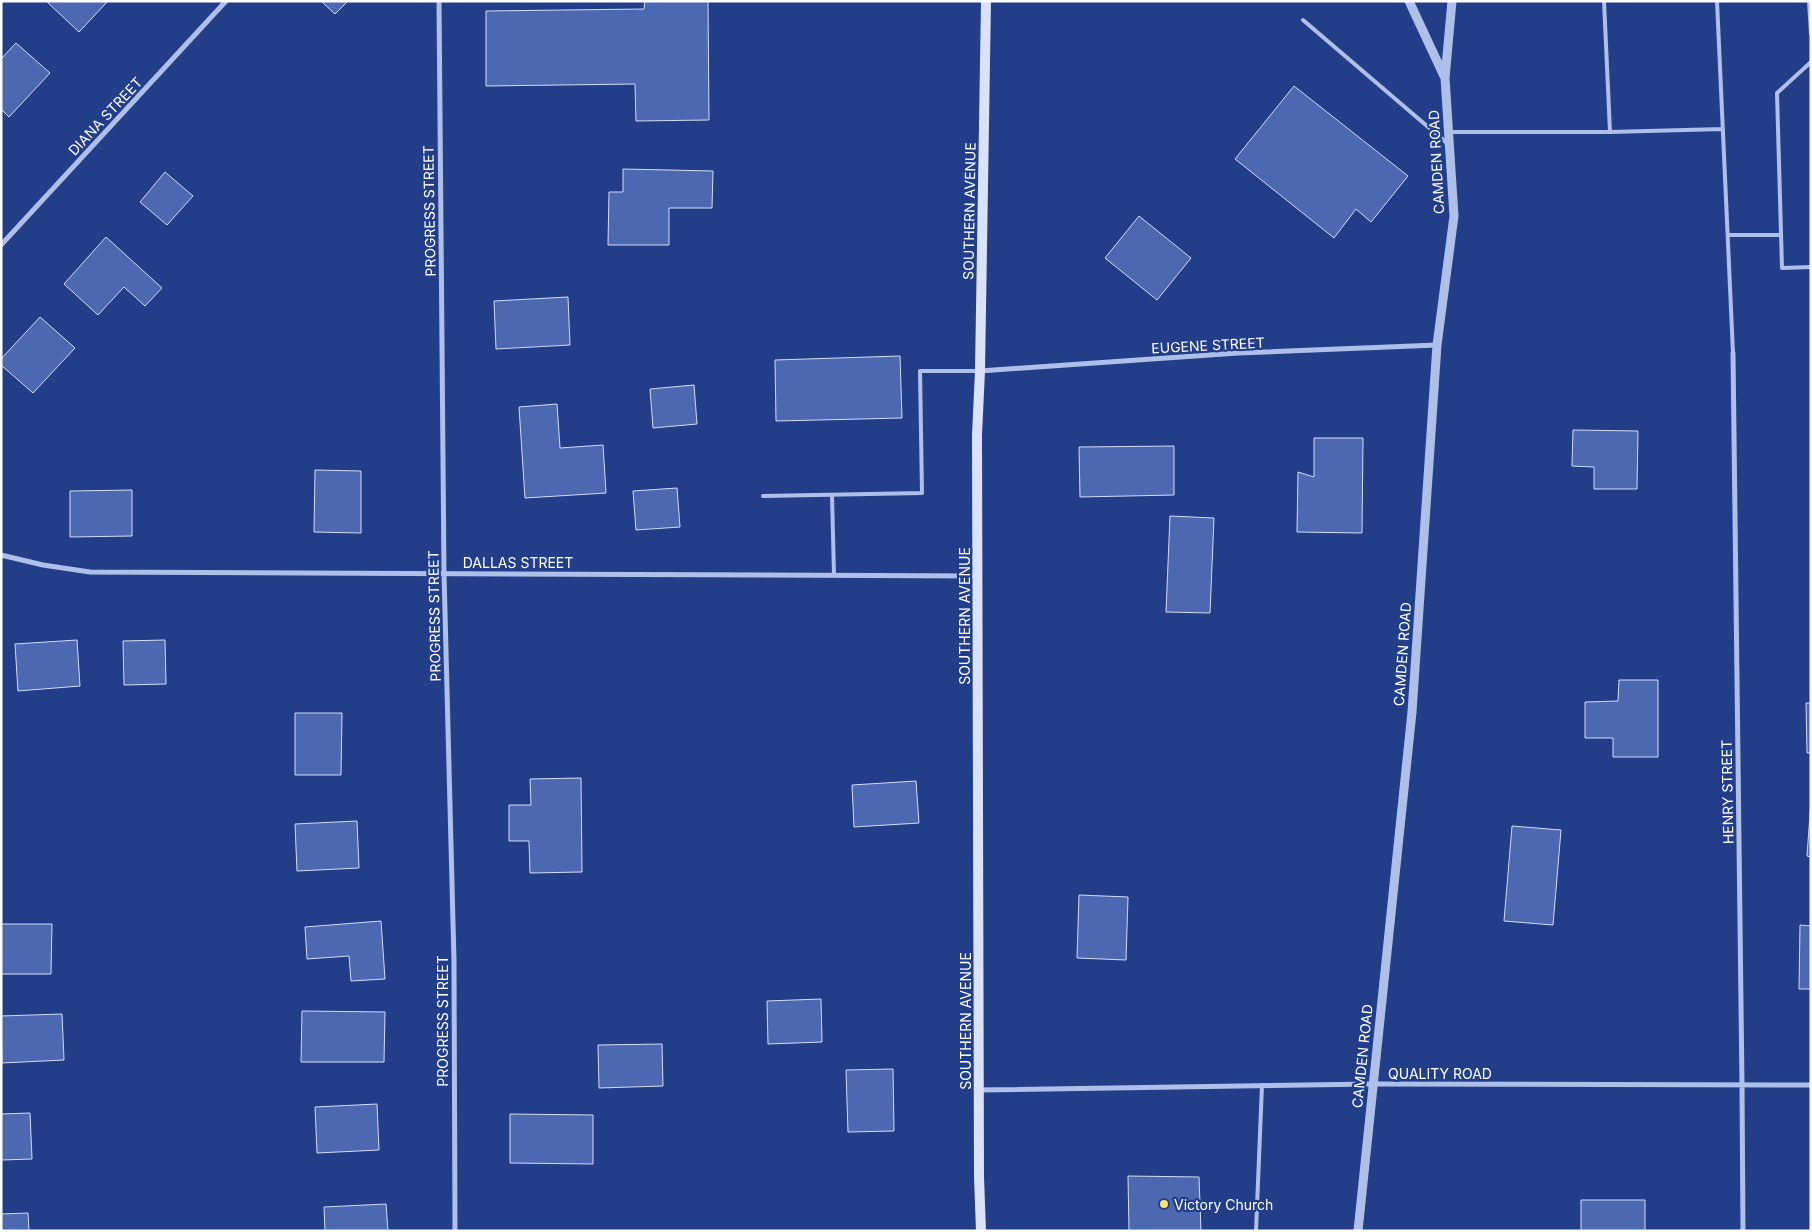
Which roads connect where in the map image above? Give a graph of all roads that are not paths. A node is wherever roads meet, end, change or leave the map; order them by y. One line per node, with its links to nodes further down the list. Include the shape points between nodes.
1 (226, 1): 19 (street, DIANA STREET)
2 (438, 1): 27 (street, PROGRESS STREET)
3 (986, 1): 23 (main road, SOUTHERN AVENUE)
4 (1409, 1): 12 (street, CAMDEN ROAD)
5 (1452, 1): 12 (street, CAMDEN ROAD)
6 (1604, 1): 15 (lane)
7 (1717, 1): 13 (lane)
8 (1809, 1): 10 (lane)
9 (1303, 20): 16 (lane)
10 (1811, 34)
11 (1811, 62): 17 (lane, via 1777,93)
12 (1445, 78): 14 (street, CAMDEN ROAD)
13 (1723, 129): 15 (lane); 18 (lane)
14 (1449, 132): 15 (lane); 16 (street, CAMDEN ROAD)
15 (1610, 132)
16 (1449, 146): 21 (street, CAMDEN ROAD, via 1454,216)
17 (1781, 235): 18 (lane); 20 (lane, via 1782,268)
18 (1728, 236): 22 (lane)
19 (1, 246)
20 (1811, 267)
21 (1437, 345): 23 (street, EUGENE STREET); 30 (street, CAMDEN ROAD, via 1412,712)
22 (1733, 353): 32 (street, HENRY STREET)
23 (980, 371): 24 (lane, via 920,371 922,493); 29 (main road, SOUTHERN AVENUE)
24 (832, 495): 25 (lane); 28 (lane)
25 (763, 496)
26 (2, 557): 27 (street, DALLAS STREET, via 90,572)
27 (444, 572): 28 (street, DALLAS STREET); 35 (street, PROGRESS STREET, via 454,960)
28 (834, 575): 29 (street, DALLAS STREET)
29 (977, 576): 34 (main road, SOUTHERN AVENUE)
30 (1373, 1084): 32 (street, QUALITY ROAD); 33 (street, QUALITY ROAD); 38 (street, CAMDEN ROAD)
31 (1811, 1084): 32 (street, QUALITY ROAD)
32 (1742, 1085): 39 (street, HENRY STREET)
33 (1262, 1086): 34 (street, QUALITY ROAD); 37 (lane)
34 (979, 1090): 36 (main road, SOUTHERN AVENUE)
35 (455, 1231)
36 (981, 1231)
37 (1256, 1231)
38 (1358, 1231)
39 (1743, 1231)

